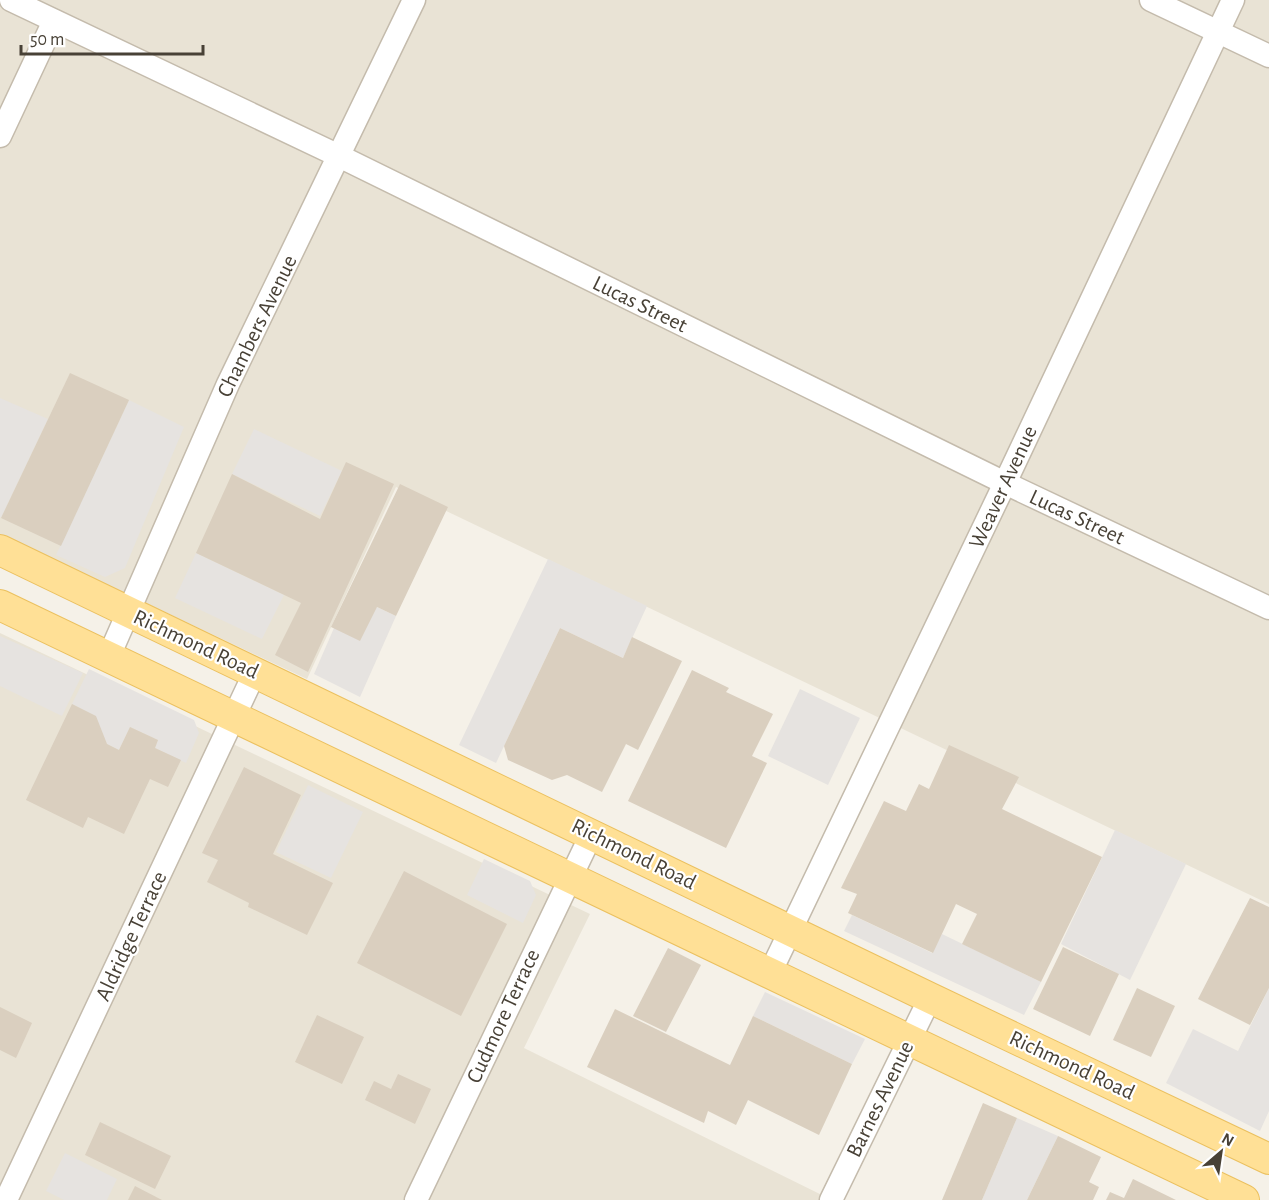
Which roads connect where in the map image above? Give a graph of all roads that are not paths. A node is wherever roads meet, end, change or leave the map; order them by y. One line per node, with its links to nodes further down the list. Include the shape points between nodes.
1 (11, 0): 5 (street, Lucas Street)
2 (414, 0): 9 (street, Chambers Avenue)
3 (1151, 0): 6 (street)
4 (1233, 0): 6 (street, Weaver Avenue)
5 (54, 21): 8 (street); 9 (street, Lucas Street)
6 (1218, 31): 7 (street); 10 (street, Weaver Avenue)
7 (1269, 56)
8 (0, 136)
9 (339, 156): 10 (street, Lucas Street); 14 (street, Chambers Avenue, via 228,384)
10 (1005, 483): 13 (street, Lucas Street); 20 (street, Weaver Avenue)
11 (0, 550): 14 (main road, Richmond Road)
12 (0, 604): 15 (main road, Richmond Road)
13 (1269, 608)
14 (129, 612): 15 (street, Chambers Avenue); 16 (main road, Richmond Road)
15 (109, 657): 17 (main road, Richmond Road)
16 (255, 672): 17 (street, Aldridge Terrace); 18 (main road, Richmond Road)
17 (235, 716): 19 (main road, Richmond Road); 25 (street, Aldridge Terrace)
18 (592, 833): 19 (street, Cudmore Terrace); 20 (main road, Richmond Road)
19 (570, 876): 21 (main road, Richmond Road); 26 (street, Cudmore Terrace)
20 (791, 931): 21 (street, Weaver Avenue); 22 (main road, Richmond Road)
21 (770, 973): 23 (main road, Richmond Road)
22 (930, 998): 23 (street, Barnes Avenue); 24 (main road, Richmond Road)
23 (908, 1039): 27 (street, Barnes Avenue); 28 (main road, Richmond Road)
24 (1269, 1159)
25 (6, 1200)
26 (416, 1200)
27 (831, 1200)
28 (1244, 1200)

